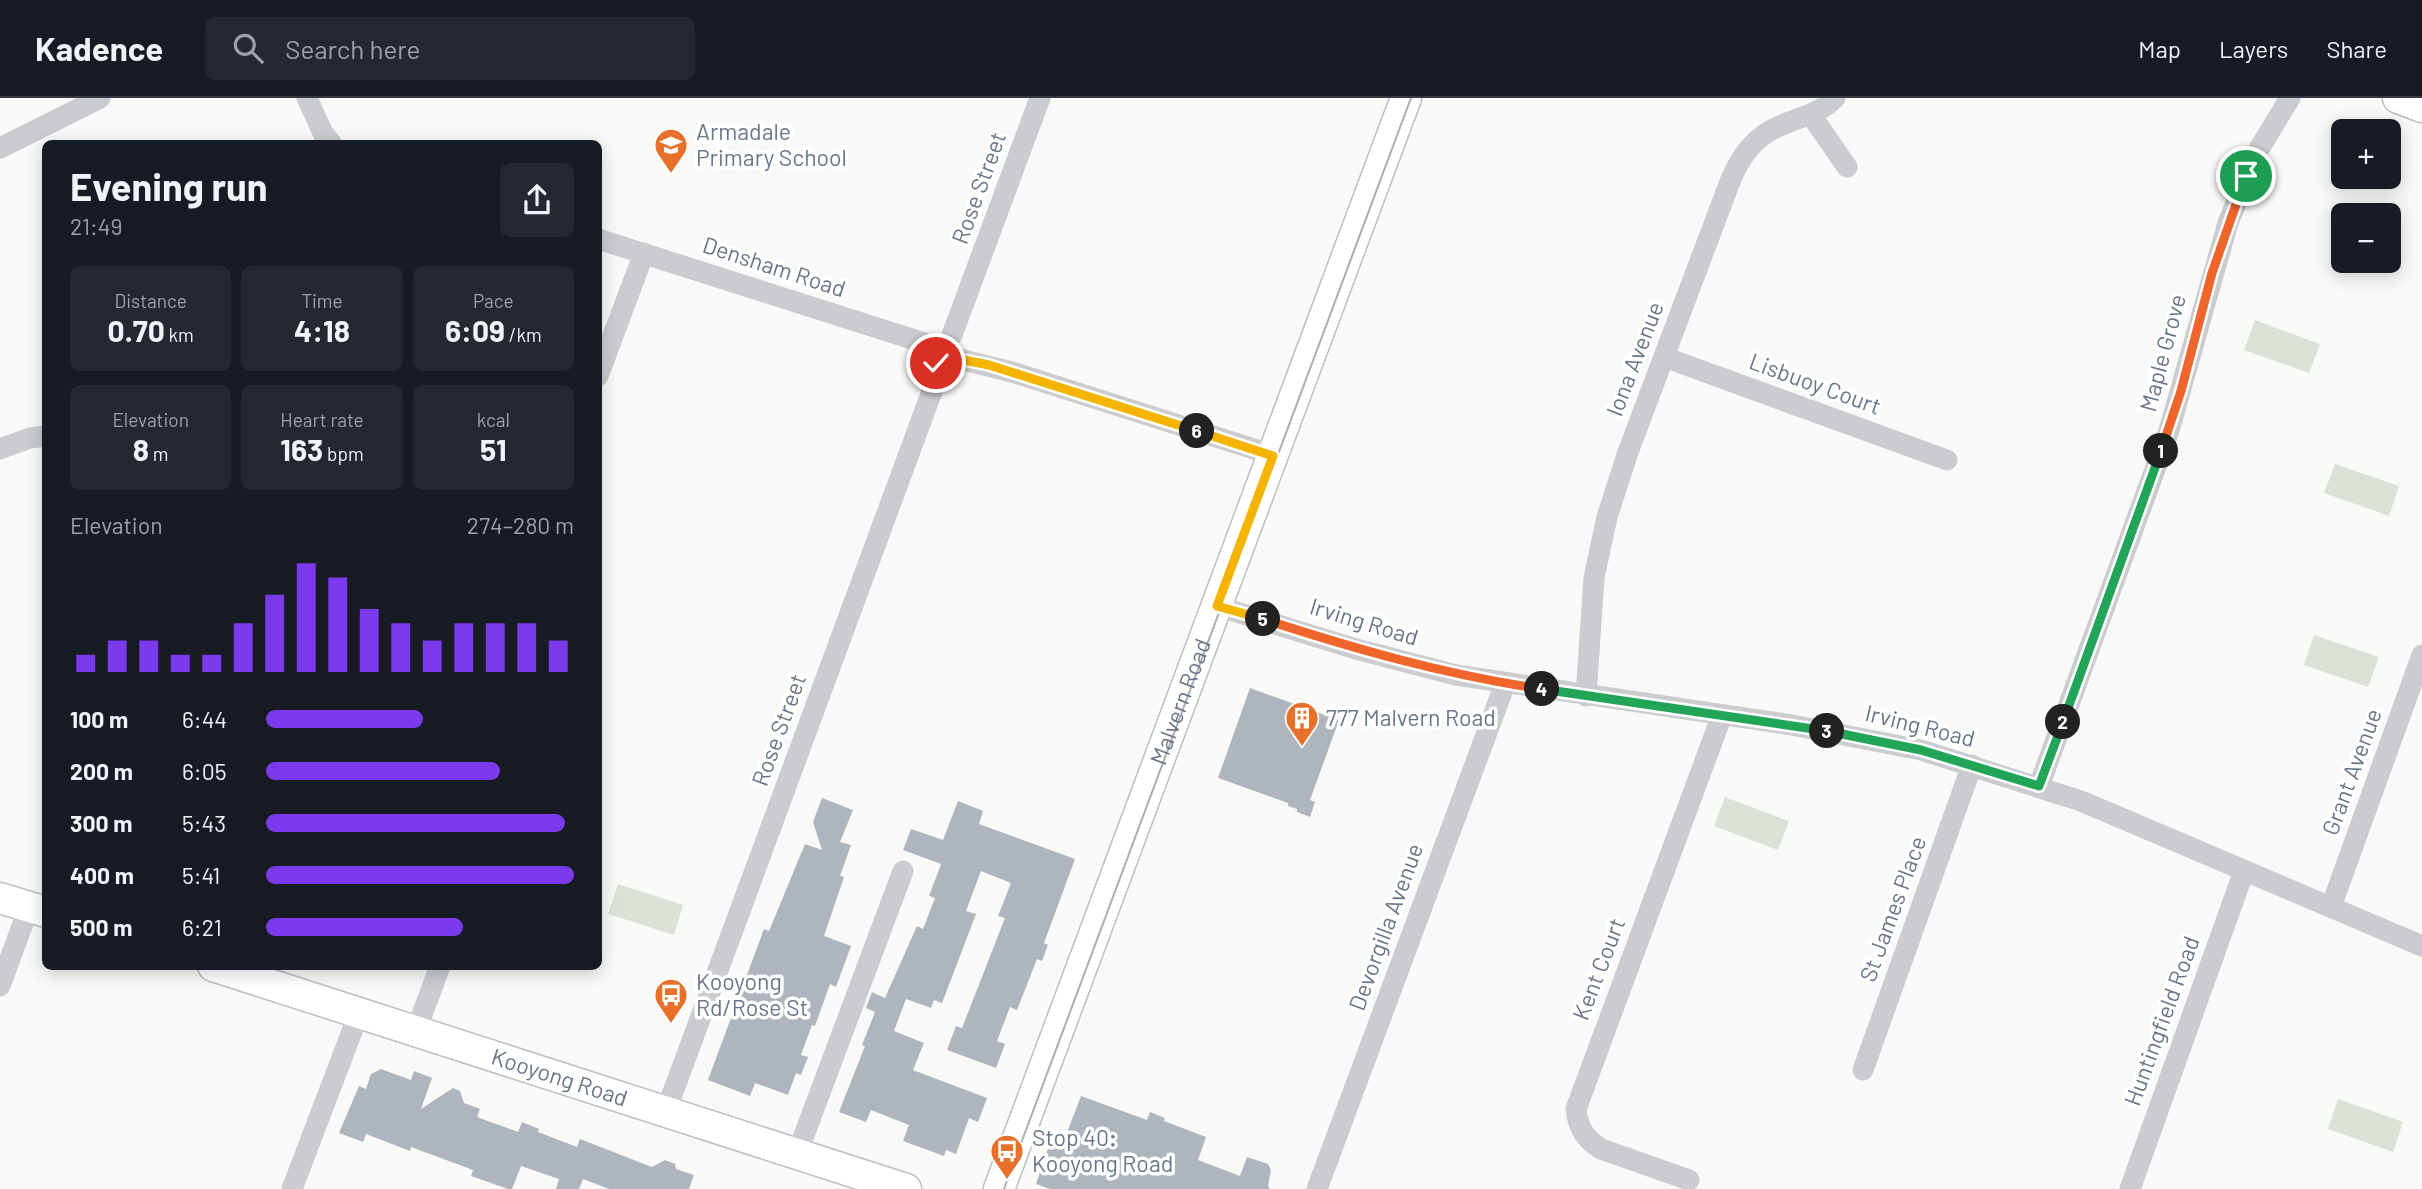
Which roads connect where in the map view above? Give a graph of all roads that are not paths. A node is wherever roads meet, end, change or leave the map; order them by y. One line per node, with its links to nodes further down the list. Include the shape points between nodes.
1 (100, 98): 11 (street)
2 (307, 98): 10 (street)
3 (1040, 98): 15 (street, Rose Street)
4 (1406, 98): 22 (main road, Malvern Road)
5 (1835, 98): 9 (street, Iona Avenue)
6 (2290, 98): 30 (street, Maple Grove, via 2256,154 2228,223 2168,434)
7 (2398, 98): 8 (main road)
8 (2422, 107)
9 (1811, 115): 12 (street); 17 (street, Iona Avenue, via 1769,131 1744,153)
10 (329, 140)
11 (0, 148)
12 (1847, 167)
13 (602, 240): 14 (street, Densham Road)
14 (644, 253): 16 (street, Densham Road); 19 (street)
15 (952, 335): 16 (street, via 941,336); 18 (street, via 961,344)
16 (934, 346): 18 (street, via 933,358)
17 (1664, 357): 23 (street, Lisbuoy Court); 27 (street, Iona Avenue, via 1606,517 1594,578)
18 (950, 363): 22 (street, via 1012,372); 43 (street, Rose Street)
19 (602, 365)
20 (42, 436): 21 (street)
21 (0, 449)
22 (1273, 456): 24 (main road, Malvern Road)
23 (1947, 460)
24 (1217, 606): 26 (street, Irving Road, via 1382,656); 48 (main road, Malvern Road)
25 (2422, 655): 34 (street, Grant Avenue)
26 (1505, 684): 27 (street, Irving Road); 49 (street, Devorgilla Avenue)
27 (1586, 696): 28 (street, Irving Road)
28 (1722, 715): 29 (street, Irving Road, via 1863,738); 45 (street, Kent Court, via 1576,1109 1577,1121 1601,1149)
29 (1972, 765): 30 (street, Irving Road); 42 (street, St James Place)
30 (2039, 786): 32 (street, Irving Road)
31 (903, 871): 44 (street)
32 (2244, 871): 34 (street, Irving Road); 50 (street, Huntingfield Road)
33 (0, 898): 35 (main road)
34 (2331, 908): 36 (street, Irving Road)
35 (37, 910): 39 (street)
36 (2422, 946)
37 (225, 970): 40 (main road, Kooyong Road)
38 (438, 970): 41 (street)
39 (0, 986)
40 (359, 1013): 41 (main road, Kooyong Road); 46 (street)
41 (415, 1031): 43 (main road, Kooyong Road)
42 (1863, 1070)
43 (666, 1111): 44 (main road, Kooyong Road)
44 (797, 1154): 47 (main road, Kooyong Road)
45 (1689, 1180)
46 (292, 1189)
47 (906, 1189)
48 (999, 1189)
49 (1317, 1189)
50 (2130, 1189)

